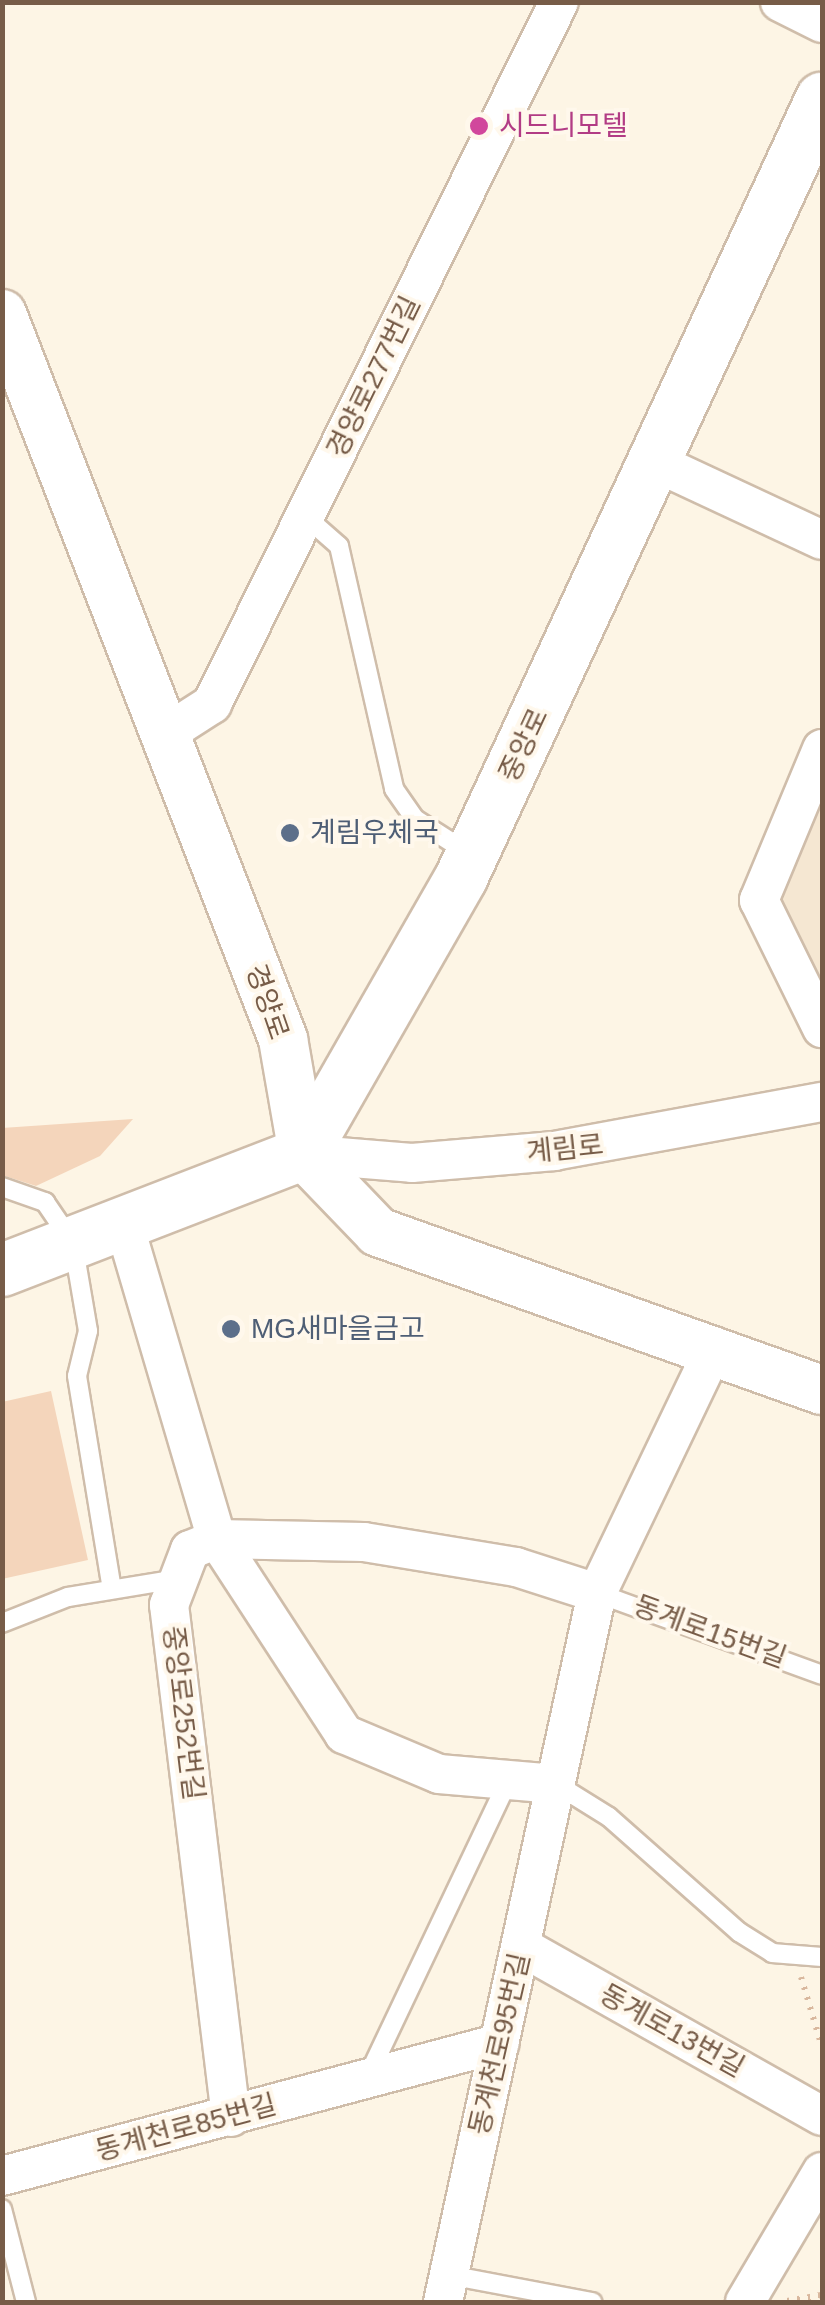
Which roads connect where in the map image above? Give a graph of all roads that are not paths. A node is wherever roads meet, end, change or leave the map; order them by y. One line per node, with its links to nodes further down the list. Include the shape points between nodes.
1 (559, 2): 8 (street, 경양로277번길)
2 (780, 2): 3 (street)
3 (822, 23)
4 (822, 99): 7 (main road, 중앙로)
5 (2, 314): 6 (street, 경양로)
6 (12, 368): 10 (street, 경양로)
7 (657, 463): 9 (street); 12 (main road, 중앙로)
8 (306, 517): 10 (street, 경양로277번길, via 212,704); 12 (lane, via 339,546 394,790 416,819)
9 (822, 540)
10 (167, 733): 15 (street, 경양로, via 283,1039)
11 (822, 749): 13 (street, via 759,900)
12 (472, 855): 15 (main road, 중앙로)
13 (822, 1028)
14 (822, 1102): 15 (street, 계림로, via 554,1151 412,1162)
15 (303, 1154): 17 (main road); 20 (street, via 378,1232)
16 (2, 1187): 18 (lane, via 45,1202)
17 (124, 1224): 18 (main road); 22 (street)
18 (73, 1244): 19 (main road); 24 (lane, via 88,1331 77,1376)
19 (2, 1270)
20 (715, 1347): 21 (street); 25 (street, 동계천로95번길)
21 (822, 1390)
22 (218, 1538): 23 (street, via 190,1550); 25 (street, via 448,1552); 28 (street, via 344,1734 439,1774)
23 (177, 1578): 24 (lane); 35 (street, 중앙로252번길, via 170,1605)
24 (112, 1588): 26 (lane)
25 (597, 1593): 27 (lane, 동계로15번길); 29 (street, 동계천로95번길)
26 (2, 1623)
27 (822, 1674)
28 (509, 1778): 29 (street); 33 (lane)
29 (556, 1784): 30 (street, 동계천로95번길); 31 (lane, via 609,1817 739,1932 795,1956)
30 (522, 1947): 32 (street, 동계천로95번길); 34 (street, 동계로13번길)
31 (822, 1957)
32 (500, 2043): 33 (street, 동계천로85번길); 39 (street, 동계천로95번길)
33 (368, 2077): 35 (street, 동계천로85번길)
34 (822, 2116)
35 (231, 2117): 37 (street, 동계천로85번길)
36 (822, 2172): 42 (street)
37 (2, 2176)
38 (2, 2209): 40 (lane)
39 (446, 2289): 41 (lane)
40 (26, 2302)
41 (592, 2302)
42 (745, 2302)

